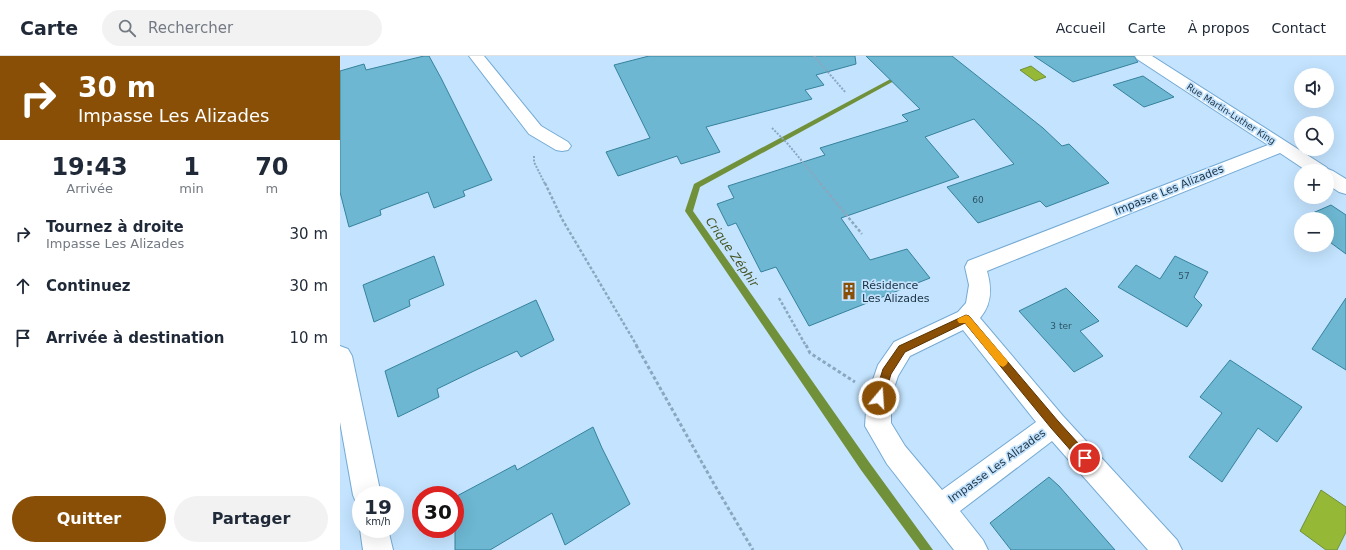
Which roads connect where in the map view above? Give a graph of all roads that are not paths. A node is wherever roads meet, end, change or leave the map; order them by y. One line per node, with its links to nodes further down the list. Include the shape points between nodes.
1 (476, 56): 3 (street, via 534,130)
2 (1142, 56): 4 (street, Rue Martin-Luther King)
3 (562, 146)
4 (1281, 146): 5 (street, Rue Martin-Luther King); 8 (street, Impasse Les Alizades, via 975,268 980,285 977,306)
5 (1309, 164)
6 (1334, 180): 7 (street)
7 (1346, 188)
8 (966, 318): 10 (street, Impasse Les Alizades); 12 (street, Impasse Les Alizades, via 902,349 887,372 879,398 878,426 896,455)
9 (340, 356): 11 (street)
10 (1054, 424): 12 (street, Impasse Les Alizades); 16 (street)
11 (365, 486)
12 (940, 509): 15 (street)
13 (376, 538): 14 (street)
14 (378, 550)
15 (973, 550)
16 (1167, 550)

